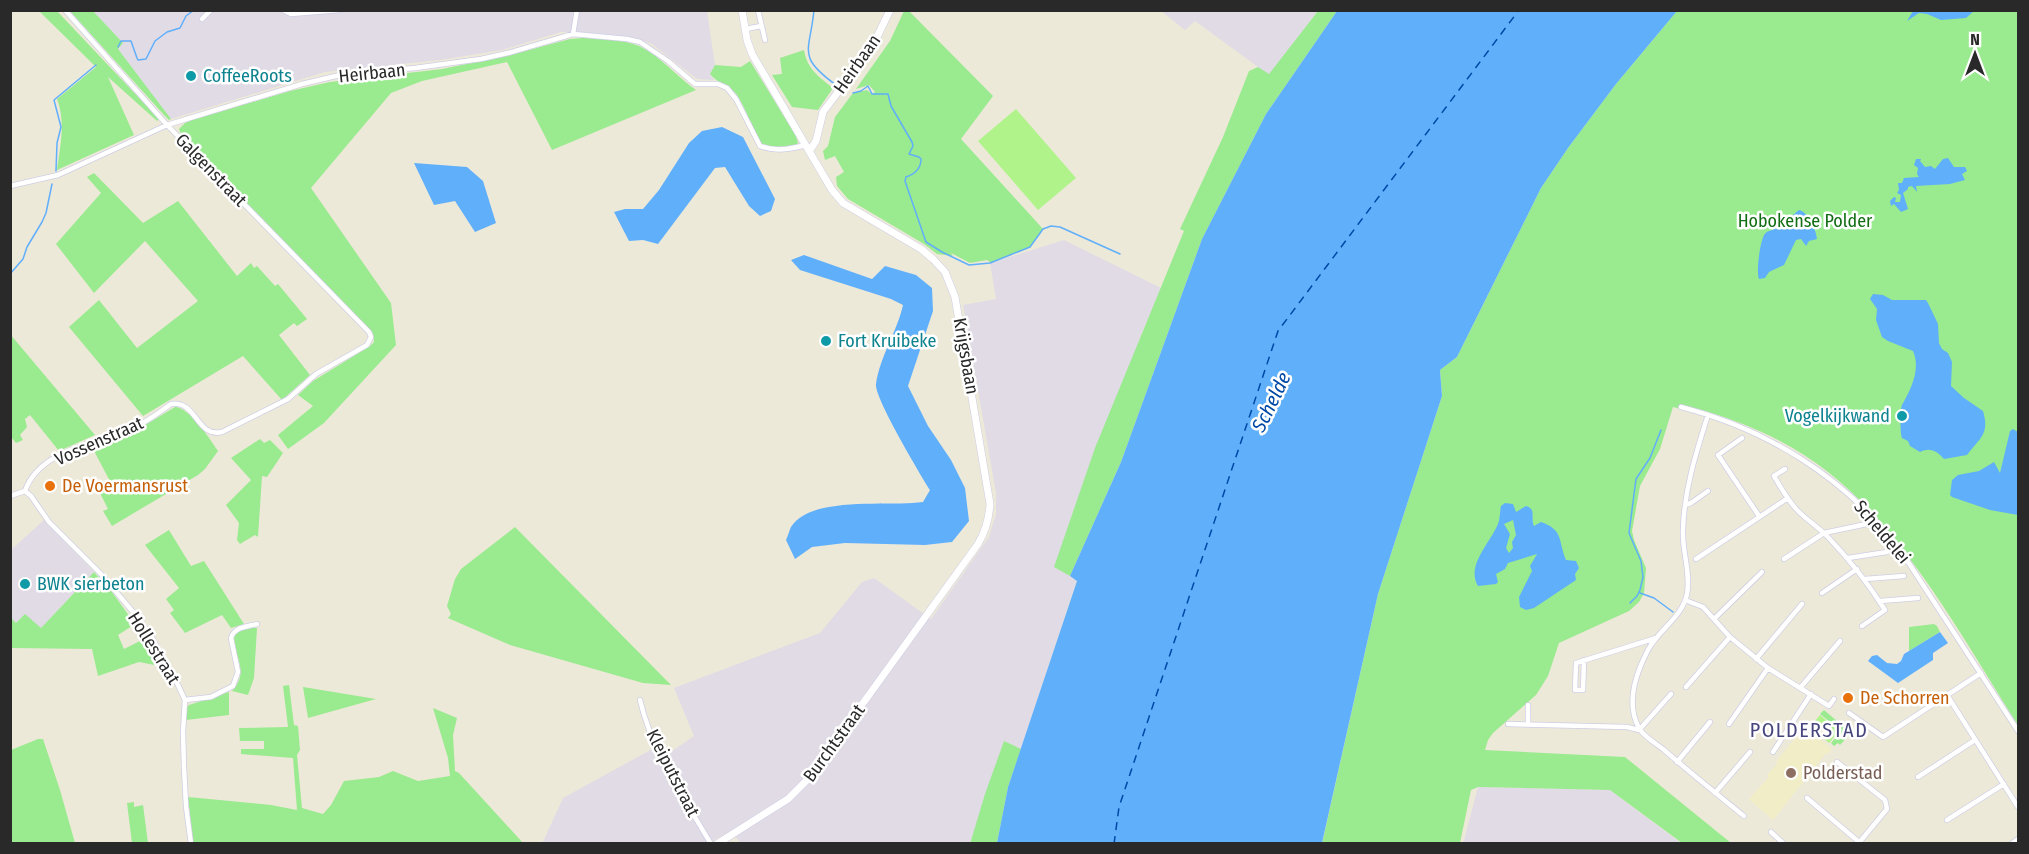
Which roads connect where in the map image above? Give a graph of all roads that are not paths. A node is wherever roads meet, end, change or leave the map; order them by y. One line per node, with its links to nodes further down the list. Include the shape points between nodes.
1 (64, 10): 14 (street)
2 (211, 10): 9 (street)
3 (283, 10): 4 (street, via 291,14)
4 (339, 10)
5 (577, 10): 12 (street)
6 (742, 10): 11 (main road, Krijgsbaan)
7 (759, 10): 10 (street)
8 (890, 10): 15 (main road, Heirbaan, via 868,52 824,112 816,141)
9 (202, 20)
10 (761, 26): 11 (street); 13 (street)
11 (746, 29): 15 (main road, Krijgsbaan, via 752,54)
12 (573, 34): 14 (street, Heirbaan, via 508,53 449,64 340,75); 15 (street, Heirbaan, via 640,42 695,84 727,88 760,146 769,150)
13 (765, 40)
14 (167, 125): 16 (street, Galgenstraat, via 58,176); 17 (street, Galgenstraat)
15 (808, 147): 43 (main road, Krijgsbaan, via 843,203 933,258 945,272 955,297 990,504 984,534)
16 (10, 186)
17 (370, 337): 22 (street, Vossenstraat, via 367,345 316,374 288,399 222,432 207,432 186,407 171,404 136,427 57,458 29,480)
18 (1681, 407): 19 (street, Scheldelei)
19 (1708, 414): 26 (street, via 1692,465); 28 (street, Scheldelei, via 1759,434 1804,460 1837,484)
20 (1742, 438): 27 (street, via 1718,455)
21 (1785, 469): 25 (street, via 1774,476)
22 (25, 492): 24 (street); 62 (street, Hollestraat, via 139,619)
23 (1708, 492): 26 (street)
24 (10, 495)
25 (1788, 498): 27 (street); 29 (street, via 1798,512)
26 (1685, 505): 40 (street)
27 (1759, 516): 31 (street)
28 (1876, 522): 29 (street); 55 (street, Scheldelei, via 1907,560)
29 (1824, 533): 32 (street); 33 (street)
30 (1887, 552): 32 (street)
31 (1696, 558)
32 (1848, 558): 34 (street)
33 (1784, 559)
34 (1857, 570): 37 (street); 38 (street)
35 (1762, 572): 44 (street)
36 (1904, 576): 37 (street)
37 (1865, 579): 41 (street)
38 (1822, 593)
39 (1918, 598): 41 (street)
40 (1685, 600): 44 (street, via 1701,605); 48 (street, via 1677,616)
41 (1880, 602): 46 (street, via 1885,610)
42 (1802, 604): 52 (street)
43 (926, 616): 89 (main road, Burchtstraat, via 809,778 788,799)
44 (1714, 619): 47 (street)
45 (257, 624): 62 (street, via 232,633 238,672 233,686 212,697)
46 (1862, 626)
47 (1730, 637): 52 (street); 56 (street)
48 (1656, 638): 50 (street); 51 (street)
49 (1839, 641): 57 (street)
50 (1636, 644): 51 (street); 53 (street)
51 (1645, 656): 70 (street, via 1632,698)
52 (1756, 659): 54 (street)
53 (1584, 660): 53 (street, via 1576,663 1575,690 1583,690)
54 (1768, 668): 57 (street); 68 (street)
55 (1981, 674): 60 (street); 71 (street, Scheldelei)
56 (1686, 687)
57 (1800, 688): 59 (street)
58 (1671, 694): 70 (street)
59 (1811, 694): 61 (street, via 1829,706); 74 (street)
60 (1947, 695): 65 (street, via 1883,737); 72 (street)
61 (1834, 699)
62 (185, 700): 87 (street, Hollestraat, via 184,768)
63 (640, 700): 88 (street, Kleiputstraat, via 662,758)
64 (1528, 705): 69 (street)
65 (1849, 713)
66 (1710, 722): 75 (street)
67 (1508, 724): 69 (street)
68 (1729, 724)
69 (1528, 725): 70 (street)
70 (1639, 730): 75 (street)
71 (2019, 731)
72 (1975, 740): 77 (street); 78 (street)
73 (1750, 752): 79 (street)
74 (1773, 752)
75 (1677, 762): 79 (street)
76 (1838, 762): 91 (street, via 1885,800 1887,809)
77 (1918, 777)
78 (2004, 784): 81 (street); 84 (street)
79 (1715, 793): 83 (street)
80 (1807, 798): 91 (street)
81 (2016, 798): 82 (street)
82 (2019, 807)
83 (1744, 816)
84 (1947, 820)
85 (1771, 832): 90 (street)
86 (2019, 839): 92 (street)
87 (191, 843)
88 (711, 843)
89 (717, 843)
90 (1784, 843)
91 (1858, 843)
92 (2011, 843)

